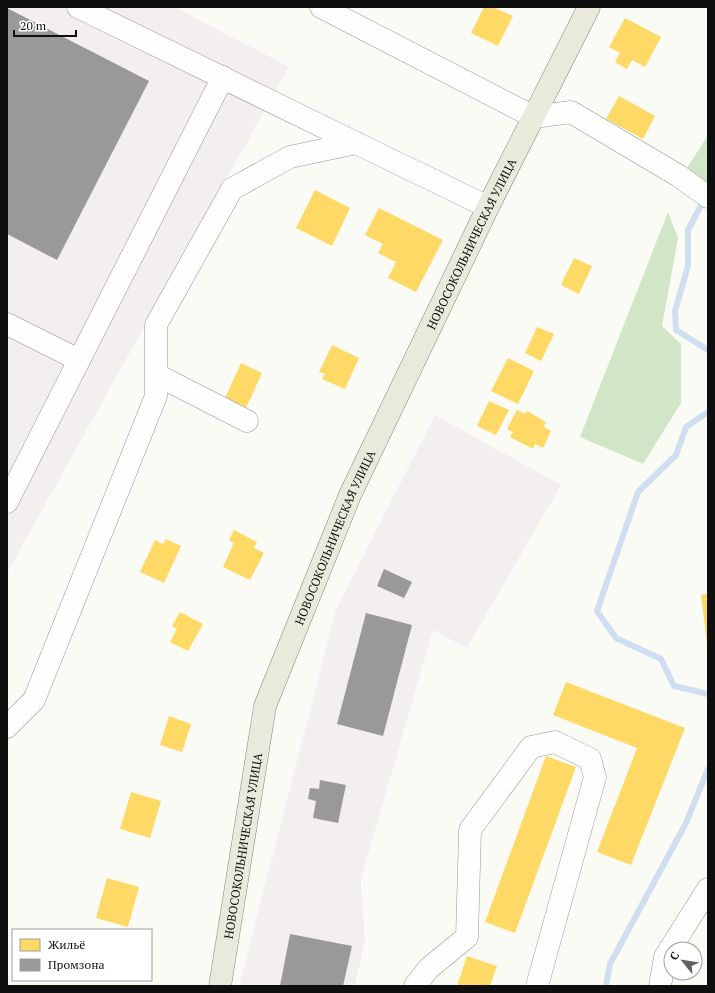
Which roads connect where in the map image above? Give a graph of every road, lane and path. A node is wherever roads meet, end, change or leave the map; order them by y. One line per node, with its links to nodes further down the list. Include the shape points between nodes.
1 (78, 7): 4 (street)
2 (321, 7): 5 (street)
3 (589, 7): 5 (main road, НОВОСОКОЛЬНИЧЕСКАЯ УЛИЦА)
4 (223, 77): 6 (street); 10 (street)
5 (534, 117): 7 (street, via 571,112); 8 (main road, НОВОСОКОЛЬНИЧЕСКАЯ УЛИЦА)
6 (356, 144): 8 (street); 11 (street, via 290,157 232,189 156,325)
7 (702, 192)
8 (488, 207): 16 (main road, НОВОСОКОЛЬНИЧЕСКАЯ УЛИЦА, via 350,495 265,706)
9 (7, 324): 10 (street)
10 (79, 360): 13 (street)
11 (157, 375): 12 (street); 14 (street, via 156,396 34,700)
12 (247, 421)
13 (7, 502)
14 (7, 727)
15 (708, 889): 19 (street, via 665,957)
16 (220, 986)
17 (415, 986): 18 (street, via 428,970 467,937 470,830 531,746 555,742 590,759 595,777)
18 (537, 986)
19 (660, 986)

